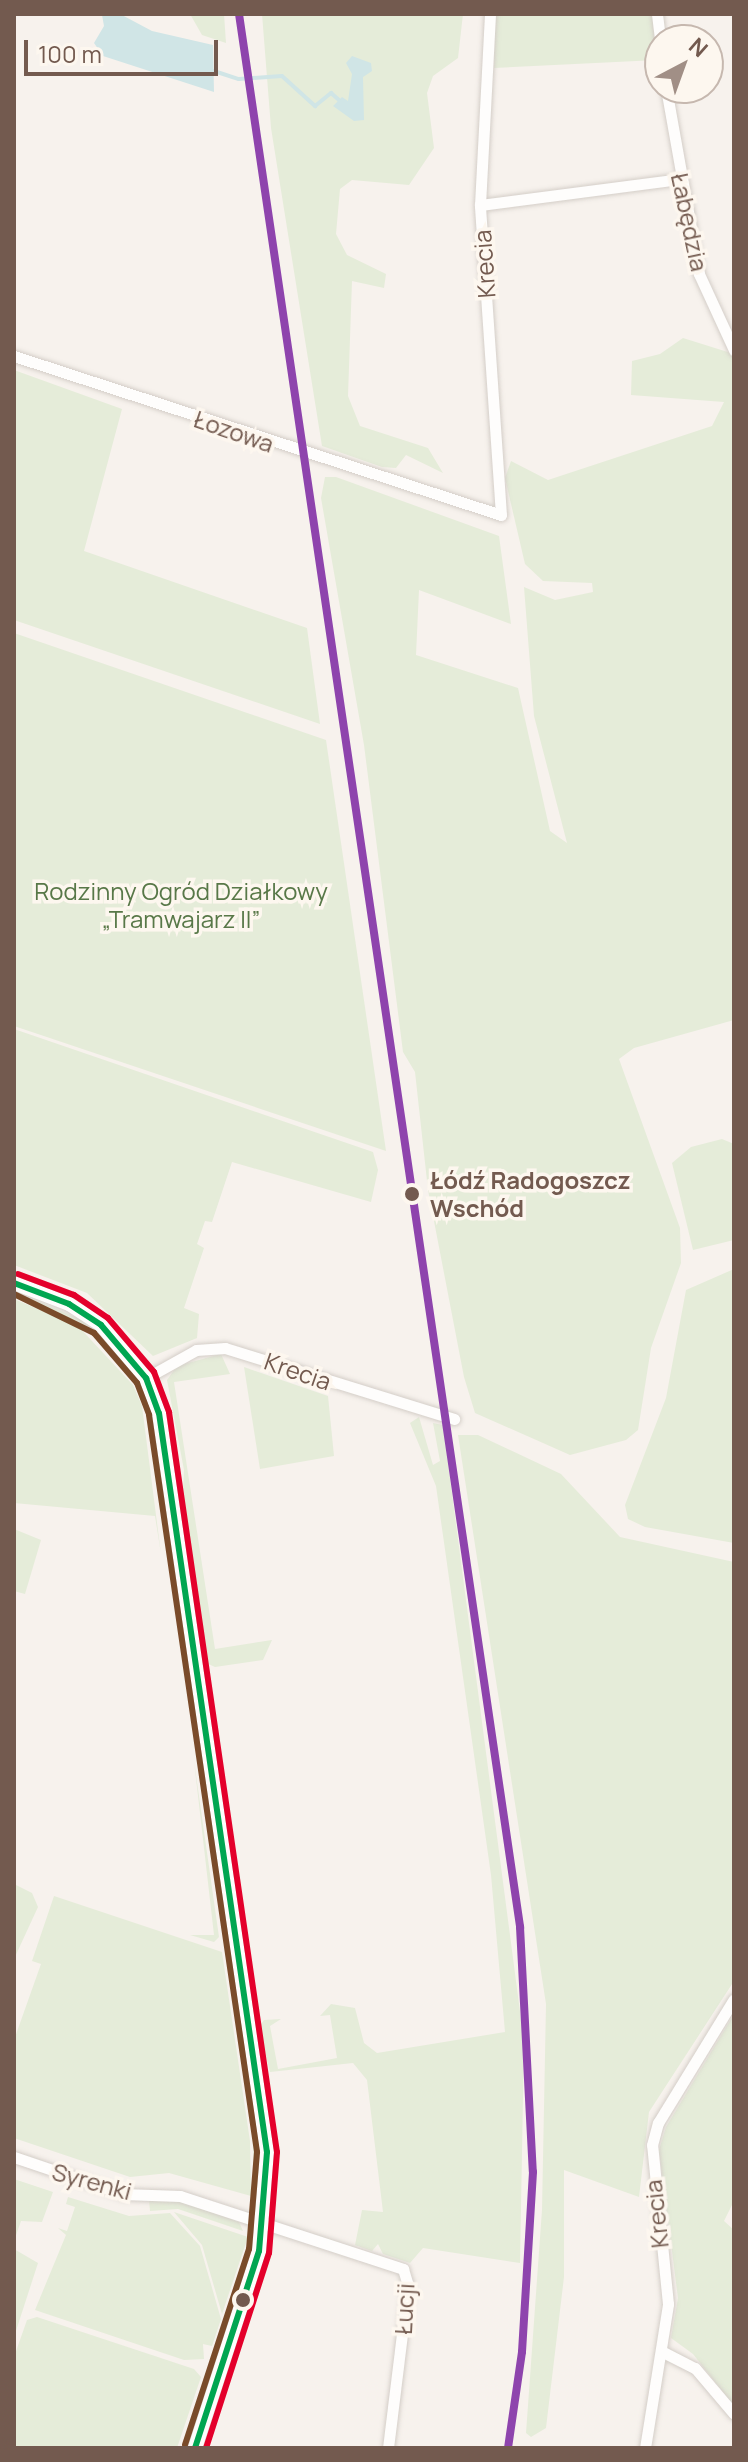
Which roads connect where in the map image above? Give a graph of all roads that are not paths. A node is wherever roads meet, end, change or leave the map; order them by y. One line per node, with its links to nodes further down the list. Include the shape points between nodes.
1 (490, 14): 4 (street, Krecia)
2 (669, 104): 3 (street, Łabędzia)
3 (681, 179): 4 (street); 5 (street, Łabędzia, via 699,274)
4 (480, 205): 7 (street, Krecia)
5 (734, 350)
6 (14, 356): 7 (street, Łozowa)
7 (501, 515)
8 (14, 1283): 9 (street, via 84,1312)
9 (146, 1378): 10 (street, Krecia, via 196,1350 225,1348); 13 (street, via 159,1413 264,2118)
10 (454, 1419)
11 (734, 1999): 14 (street, Krecia, via 658,2123 652,2145 668,2295)
12 (14, 2157): 13 (street, Syrenki, via 123,2194 173,2194)
13 (264, 2222): 16 (street, via 256,2264); 17 (street, Łucji, via 407,2273)
14 (663, 2352): 15 (street, via 695,2368); 18 (street, Krecia)
15 (734, 2414)
16 (195, 2448)
17 (388, 2448)
18 (645, 2448)

